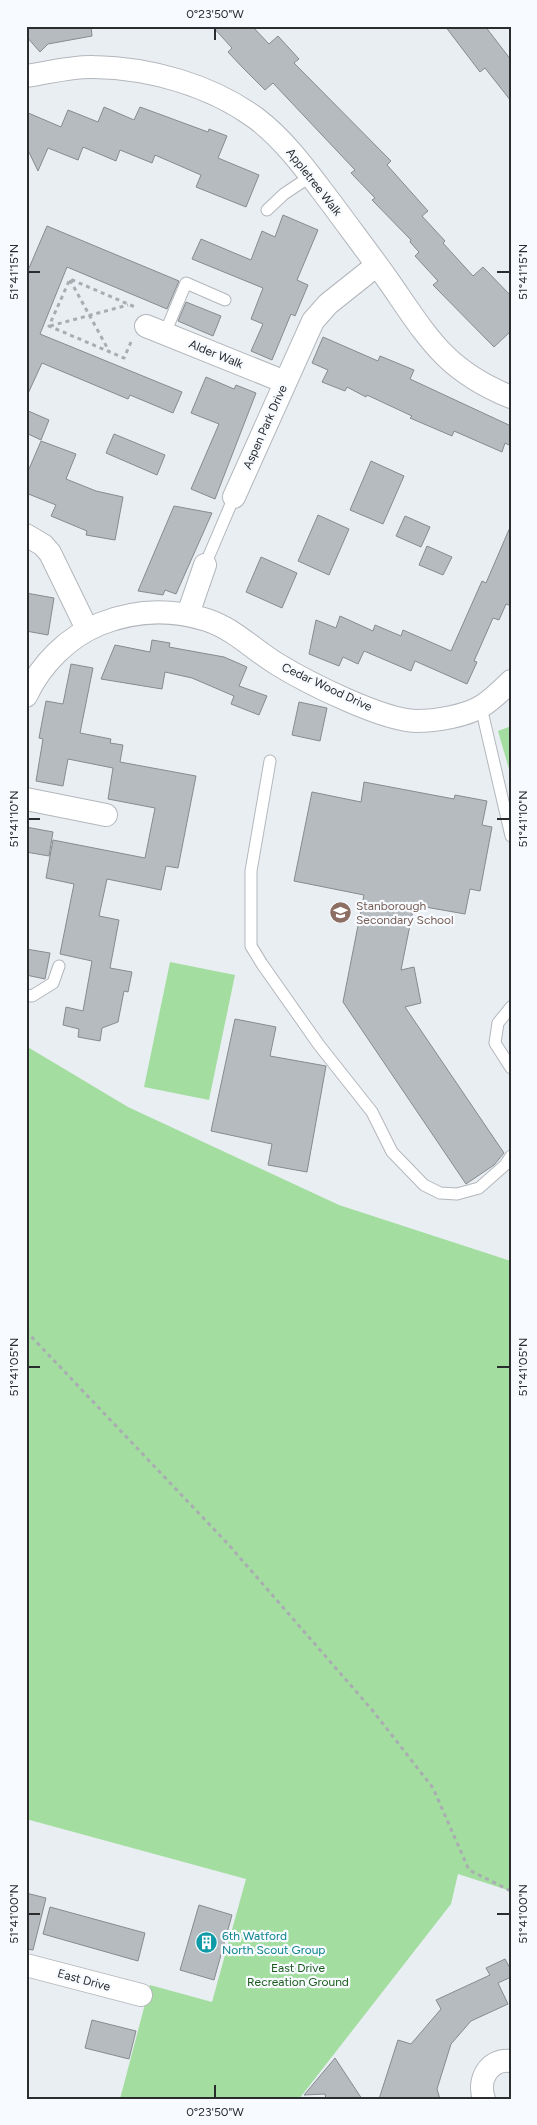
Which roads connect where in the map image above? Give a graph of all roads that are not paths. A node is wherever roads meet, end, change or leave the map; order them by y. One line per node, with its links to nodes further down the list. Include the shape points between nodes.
1 (26, 76): 2 (street, Appletree Walk, via 92,67 178,80 210,93 257,120 291,151)
2 (311, 176): 3 (lane); 4 (street, Appletree Walk)
3 (267, 210)
4 (377, 265): 7 (street, Aspen Park Drive, via 312,320); 8 (street, Appletree Walk, via 431,341 451,362 470,378)
5 (225, 300): 6 (lane, via 186,284)
6 (153, 330): 7 (street, Alder Walk)
7 (285, 382): 9 (street, Aspen Park Drive)
8 (511, 397)
9 (234, 498): 11 (lane, Aspen Park Drive)
10 (26, 535): 13 (street, via 50,553)
11 (206, 565): 12 (street, Aspen Park Drive)
12 (188, 614): 13 (street, Cedar Wood Drive, via 136,614); 16 (street, Cedar Wood Drive, via 226,629 294,674 397,718 417,721)
13 (87, 630): 15 (street, Cedar Wood Drive, via 56,652)
14 (511, 681): 16 (street, Cedar Wood Drive)
15 (26, 696)
16 (481, 707): 20 (lane)
17 (270, 762): 25 (lane, via 251,871 251,946 258,958 319,1045 372,1112 392,1152 424,1185 440,1193 457,1194 479,1188)
18 (26, 799): 19 (street)
19 (106, 816)
20 (511, 836)
21 (58, 966): 22 (lane, via 53,983 32,996)
22 (26, 995)
23 (511, 1008): 24 (lane, via 498,1023 495,1043)
24 (511, 1068)
25 (511, 1156)
26 (26, 1965): 27 (street, East Drive)
27 (141, 1995)
28 (511, 2061): 29 (street, via 497,2063 484,2075 481,2091)
29 (484, 2099)

